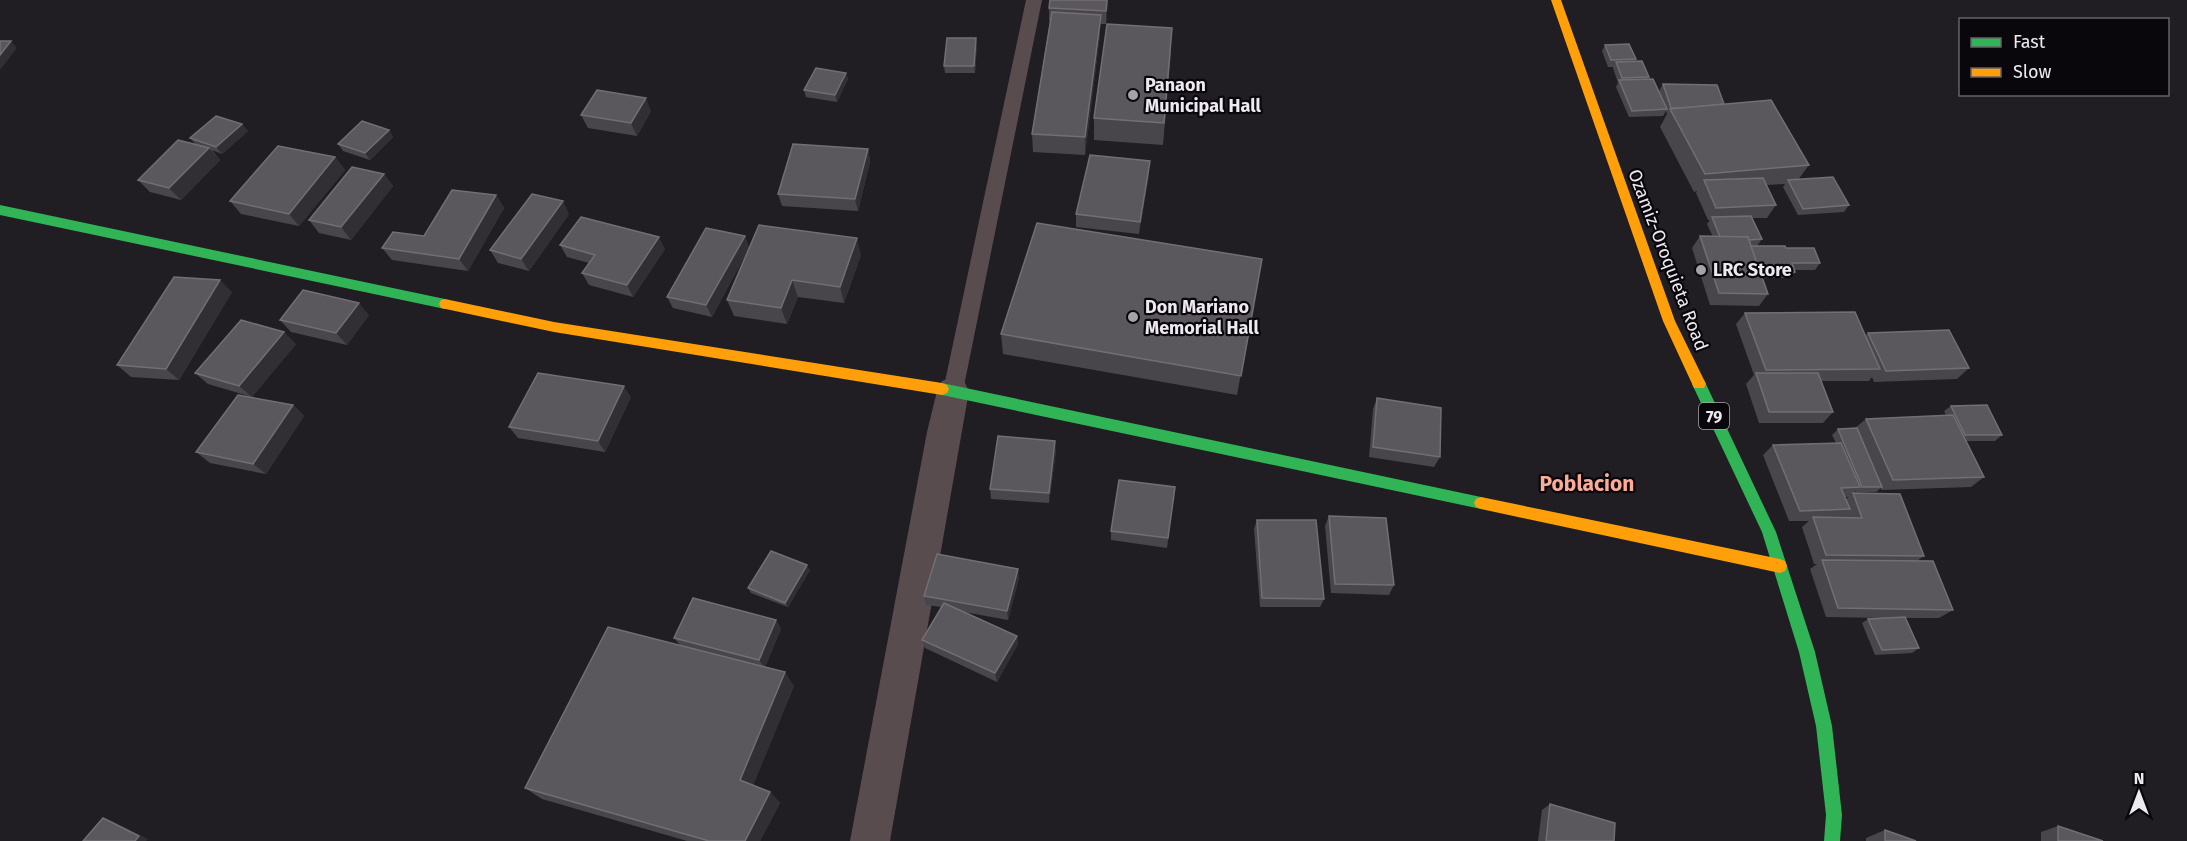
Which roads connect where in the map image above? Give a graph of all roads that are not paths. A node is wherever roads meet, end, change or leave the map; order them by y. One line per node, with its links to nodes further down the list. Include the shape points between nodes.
1 (1034, 0): 4 (lane)
2 (1556, 0): 5 (main road, Ozamiz-Oroquieta Road / 79, via 1669,321 1769,532)
3 (0, 210): 4 (main road, via 554,327)
4 (953, 391): 5 (main road); 6 (street)
5 (1780, 566): 7 (main road, Ozamiz-Oroquieta Road / 79, via 1807,652 1824,726 1834,815)
6 (870, 841)
7 (1832, 841)

